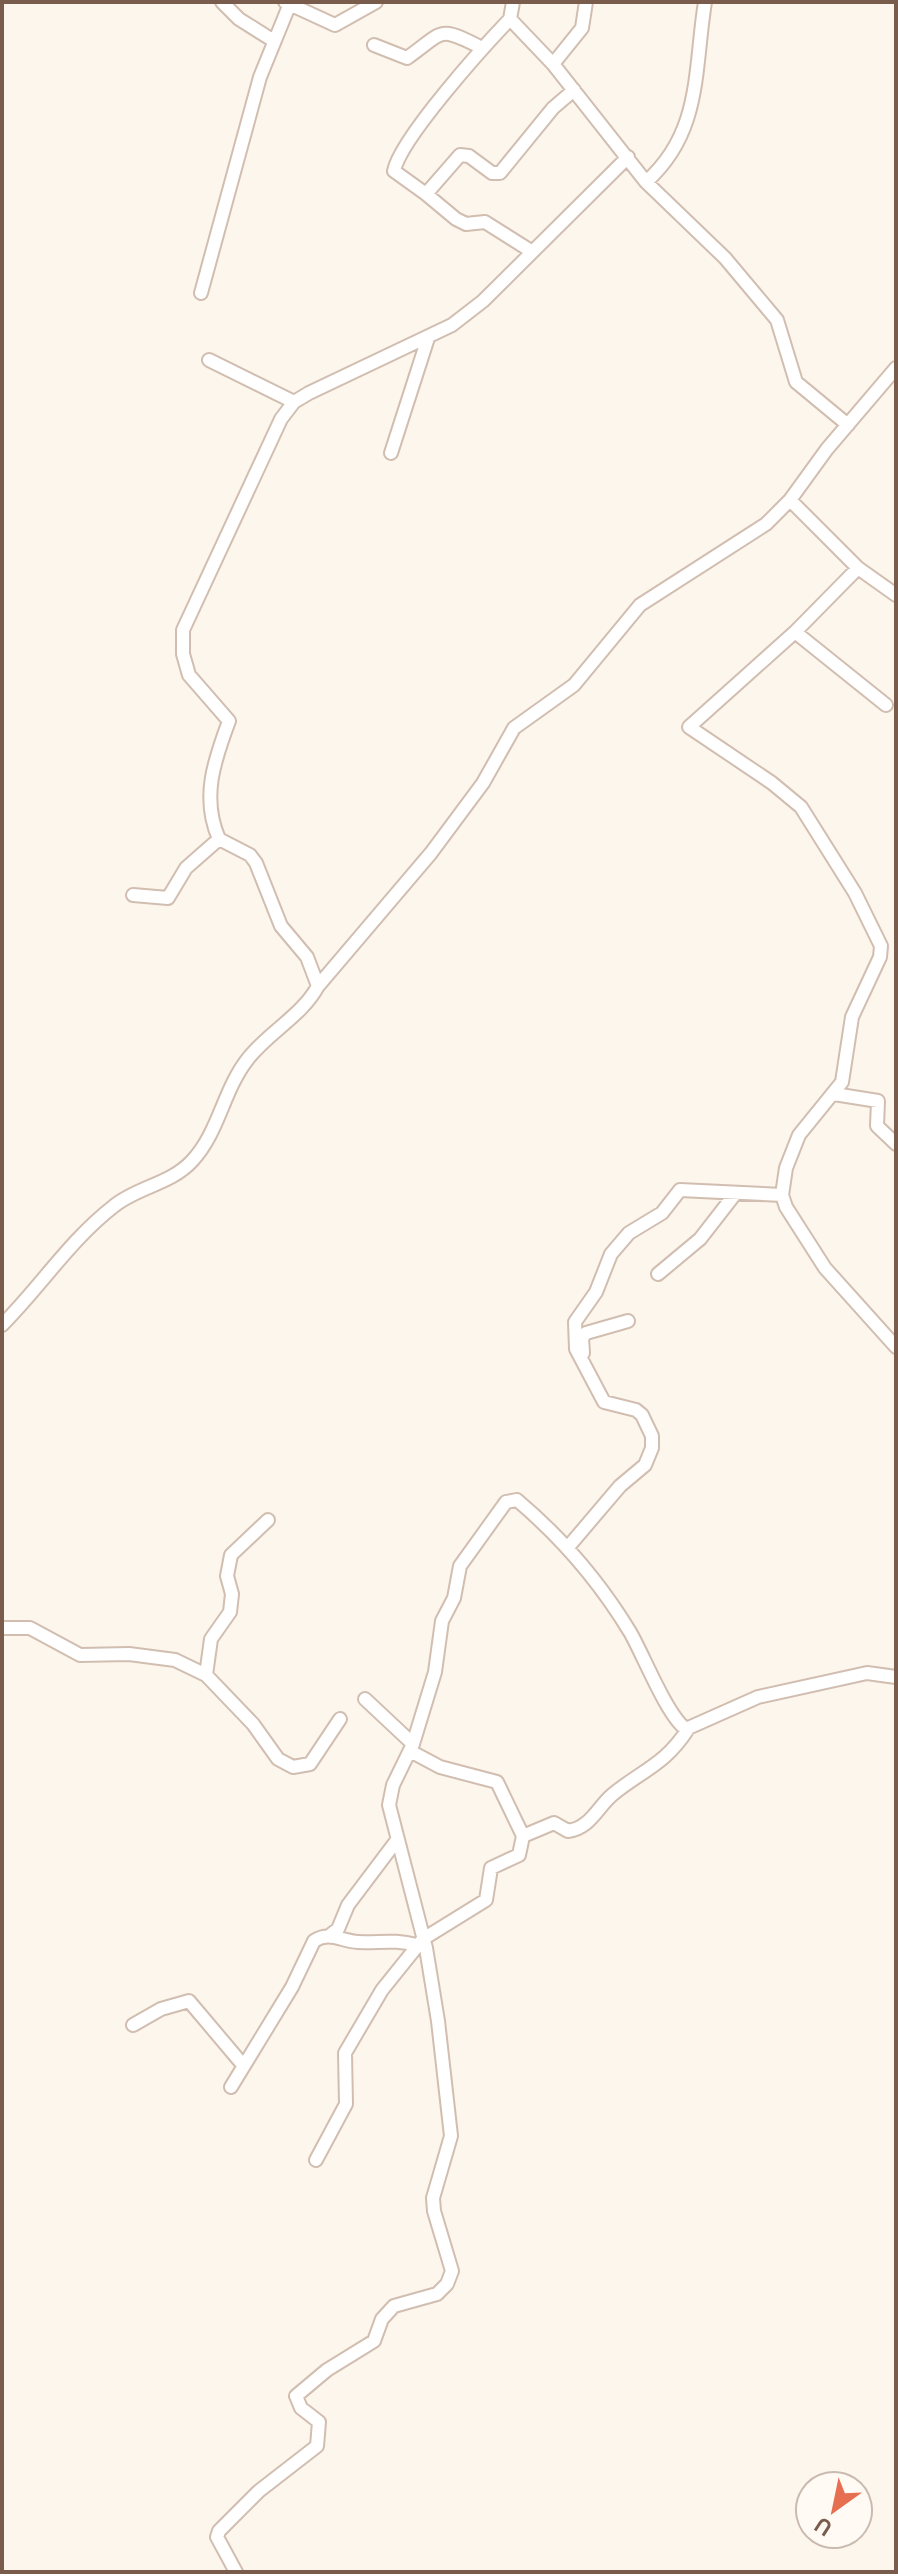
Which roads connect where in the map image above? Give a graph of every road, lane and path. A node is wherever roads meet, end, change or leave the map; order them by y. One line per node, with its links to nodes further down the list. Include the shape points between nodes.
1 (222, 2): 8 (street)
2 (376, 2): 6 (street, via 335,25)
3 (513, 2): 7 (street)
4 (586, 2): 11 (street, via 582,28)
5 (705, 2): 14 (street, via 698,77 681,137 671,158)
6 (287, 4): 8 (street)
7 (510, 19): 10 (street); 11 (street)
8 (274, 41): 17 (street)
9 (374, 45): 10 (street, via 407,58 429,38 444,33)
10 (482, 48): 15 (street, via 395,165 394,171)
11 (553, 64): 12 (street)
12 (574, 90): 13 (street); 15 (street, via 500,173 460,155)
13 (628, 157): 14 (street); 16 (street)
14 (646, 182): 22 (street, via 719,251 777,320 796,382)
15 (426, 194): 16 (street, via 456,219 485,222)
16 (531, 251): 18 (street, via 483,301)
17 (201, 293)
18 (428, 338): 21 (street); 23 (street)
19 (209, 360): 21 (street)
20 (896, 368): 22 (street)
21 (294, 402): 29 (street, via 281,419 183,630 189,675 229,721 208,789 211,822)
22 (848, 425): 24 (street)
23 (391, 453)
24 (790, 500): 25 (street); 31 (street, via 766,524 640,605 574,685 514,728 483,783 431,853)
25 (858, 568): 26 (street); 27 (street)
26 (896, 595)
27 (795, 632): 28 (street); 32 (street, via 689,727 801,807 881,946 852,1017 842,1082)
28 (886, 705)
29 (219, 839): 30 (street, via 186,868 168,898); 31 (street, via 256,863 281,926 307,957)
30 (133, 895)
31 (318, 986): 38 (street, via 247,1060 214,1130 192,1162 126,1198 79,1236)
32 (834, 1094): 33 (street, via 878,1101 877,1126); 35 (street, via 799,1135)
33 (896, 1144)
34 (735, 1194): 35 (street); 36 (street, via 700,1239); 40 (street, via 680,1190 662,1213 629,1233 611,1254 596,1292 575,1322 575,1342)
35 (782, 1195): 39 (street, via 825,1268)
36 (658, 1274)
37 (628, 1321): 40 (street, via 586,1333)
38 (2, 1325)
39 (896, 1347)
40 (584, 1361): 42 (street, via 604,1402 642,1415 652,1448 645,1465)
41 (268, 1520): 44 (street, via 231,1555 230,1612 211,1639)
42 (569, 1546): 48 (street, via 630,1633 681,1726); 49 (street, via 517,1500 506,1502 460,1566)
43 (2, 1628): 44 (street, via 30,1628 80,1655 161,1656)
44 (206, 1675): 47 (street, via 278,1759 293,1767 310,1764)
45 (896, 1677): 48 (street, via 867,1673 758,1697)
46 (365, 1699): 49 (street)
47 (340, 1719)
48 (688, 1729): 50 (street, via 669,1755 614,1794 583,1826 568,1831 554,1823)
49 (411, 1748): 50 (street, via 440,1767 497,1782); 51 (street, via 390,1798)
50 (523, 1836): 53 (street, via 519,1855 491,1868 489,1897)
51 (397, 1840): 52 (street); 53 (street)
52 (329, 1936): 53 (street, via 358,1942); 55 (street, via 314,1941)
53 (419, 1942): 57 (street, via 382,1990 345,2053 346,2104); 58 (street, via 433,1984 451,2130 433,2198 451,2277 437,2294 394,2306 374,2341 296,2396 301,2408 319,2422 317,2446 259,2491 219,2531 217,2537)
54 (133, 2025): 55 (street, via 189,2001)
55 (243, 2065): 56 (street)
56 (231, 2087)
57 (316, 2160)
58 (236, 2572)

